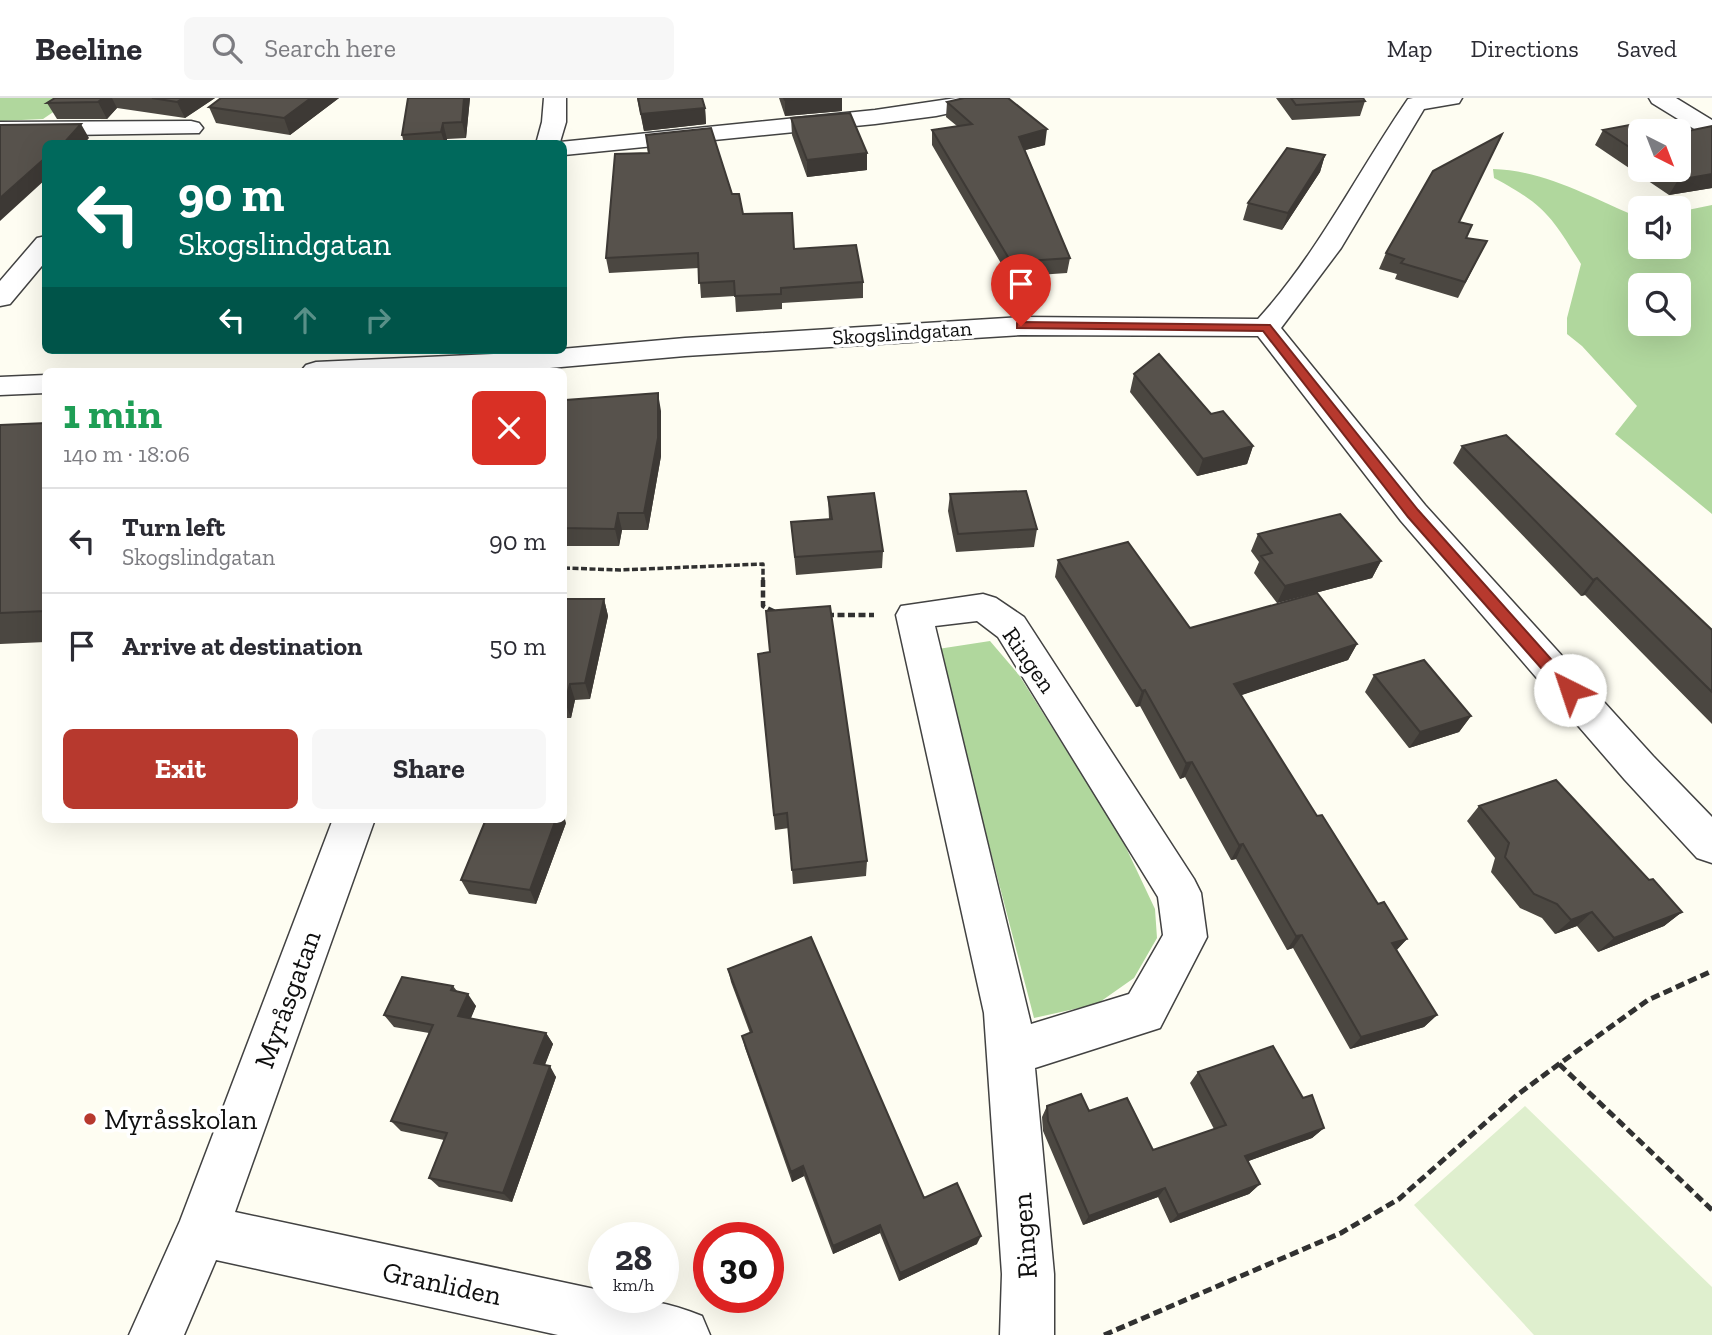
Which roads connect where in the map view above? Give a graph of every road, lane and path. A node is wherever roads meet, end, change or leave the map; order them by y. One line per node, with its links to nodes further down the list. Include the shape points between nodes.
1 (555, 98): 11 (street)
2 (989, 98): 12 (street, via 874,117)
3 (1451, 98): 5 (street)
4 (1660, 98): 9 (street)
5 (1409, 101): 15 (street, via 1349,214 1295,297)
6 (213, 113): 7 (street)
7 (191, 128): 8 (street); 10 (street)
8 (0, 129)
9 (1712, 130)
10 (174, 140)
11 (549, 140)
12 (567, 148)
13 (42, 249): 14 (street)
14 (0, 298)
15 (1266, 328): 16 (street, Skogslindgatan, via 1021,326); 25 (street, via 1413,513)
16 (515, 361): 17 (street, Skogslindgatan)
17 (376, 368)
18 (42, 384): 19 (street)
19 (0, 386)
20 (567, 568): 21 (path, via 763,564 763,606)
21 (781, 615)
22 (817, 615): 23 (path)
23 (914, 615): 27 (street, Ringen, via 1007,1013); 27 (street, Ringen, via 983,607 1012,627 1179,893 1185,936 1144,1012)
24 (353, 823): 30 (street, Myråsgatan)
25 (1712, 845)
26 (1712, 971): 28 (path, via 1648,1000)
27 (1010, 1053): 33 (street, Ringen, via 1028,1274)
28 (1559, 1064): 29 (path); 34 (path, via 1399,1199 1341,1233)
29 (1712, 1210)
30 (202, 1231): 31 (street, Myråsgatan); 32 (street, Granliden)
31 (156, 1335)
32 (683, 1335)
33 (1027, 1335)
34 (1104, 1335)

